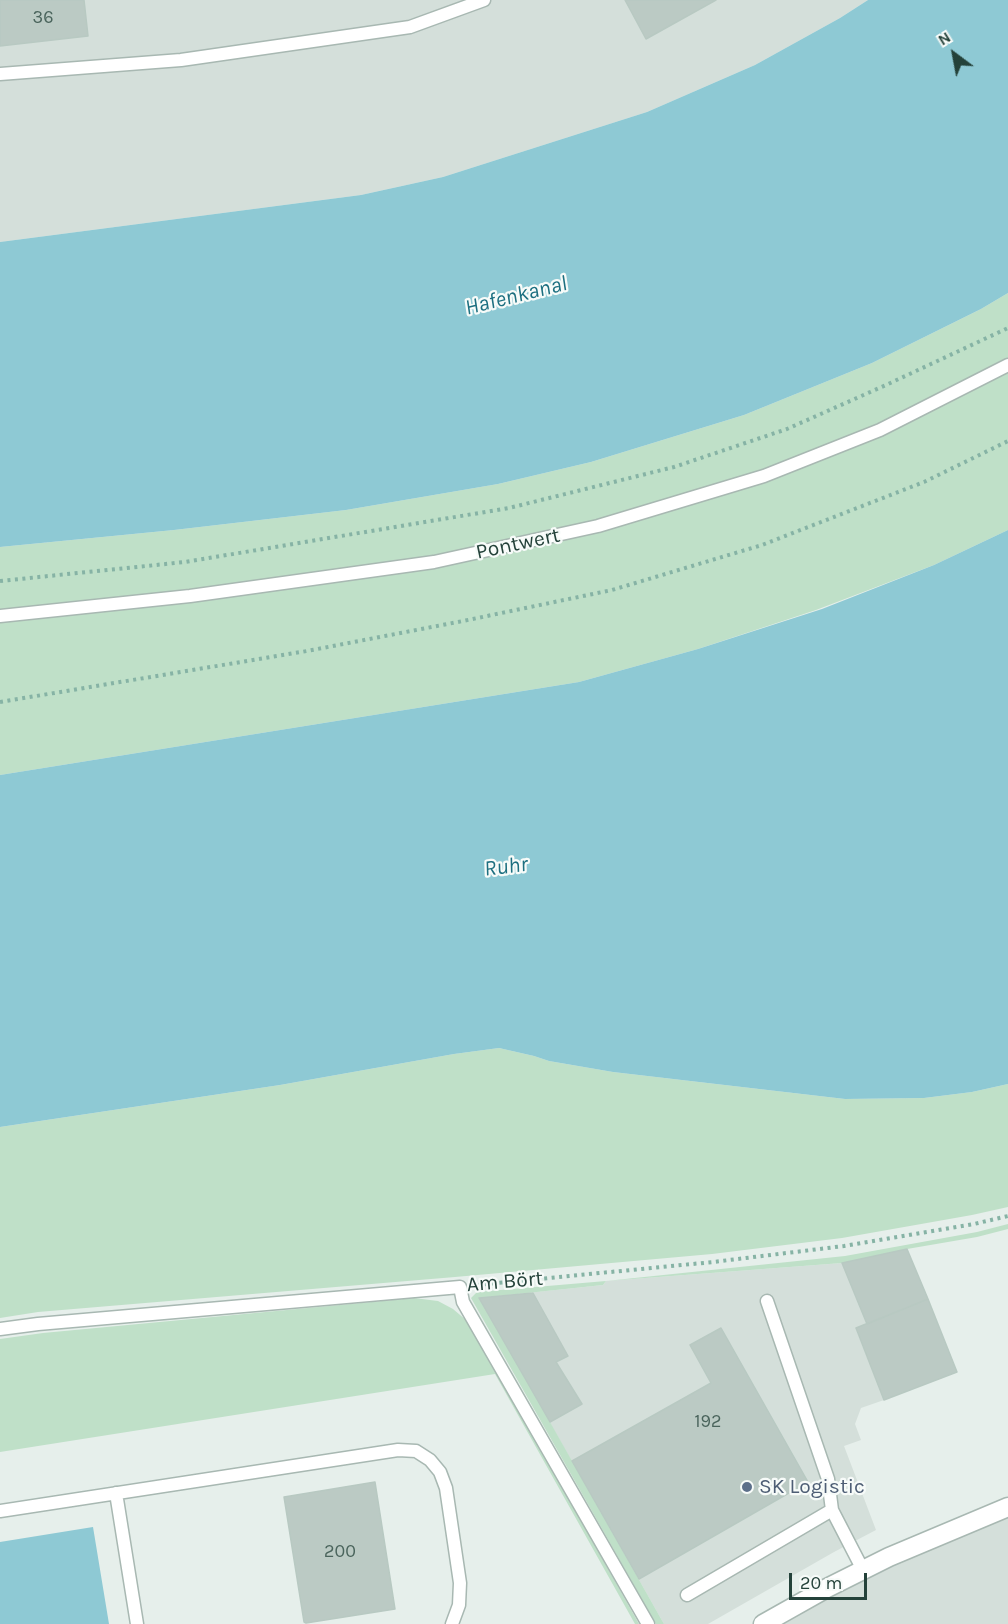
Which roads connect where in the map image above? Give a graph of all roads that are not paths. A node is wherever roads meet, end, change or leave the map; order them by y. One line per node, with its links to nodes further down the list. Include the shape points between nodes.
1 (484, 0): 2 (lane, via 410,27 181,60)
2 (0, 75)
3 (1008, 365): 4 (lane, Pontwert, via 880,429 764,476 598,526 434,562 190,596)
4 (0, 616)
5 (767, 1301): 9 (lane, via 828,1479)
6 (0, 1329): 15 (lane, Am Bört, via 460,1287 463,1302)
7 (116, 1493): 10 (lane); 13 (lane); 14 (lane, via 398,1450 416,1451 440,1472 446,1488 459,1583 459,1605)
8 (1008, 1508): 11 (street)
9 (832, 1510): 11 (lane); 12 (lane)
10 (0, 1511)
11 (863, 1570): 16 (street)
12 (687, 1595)
13 (137, 1624)
14 (452, 1624)
15 (648, 1624)
16 (763, 1624)

